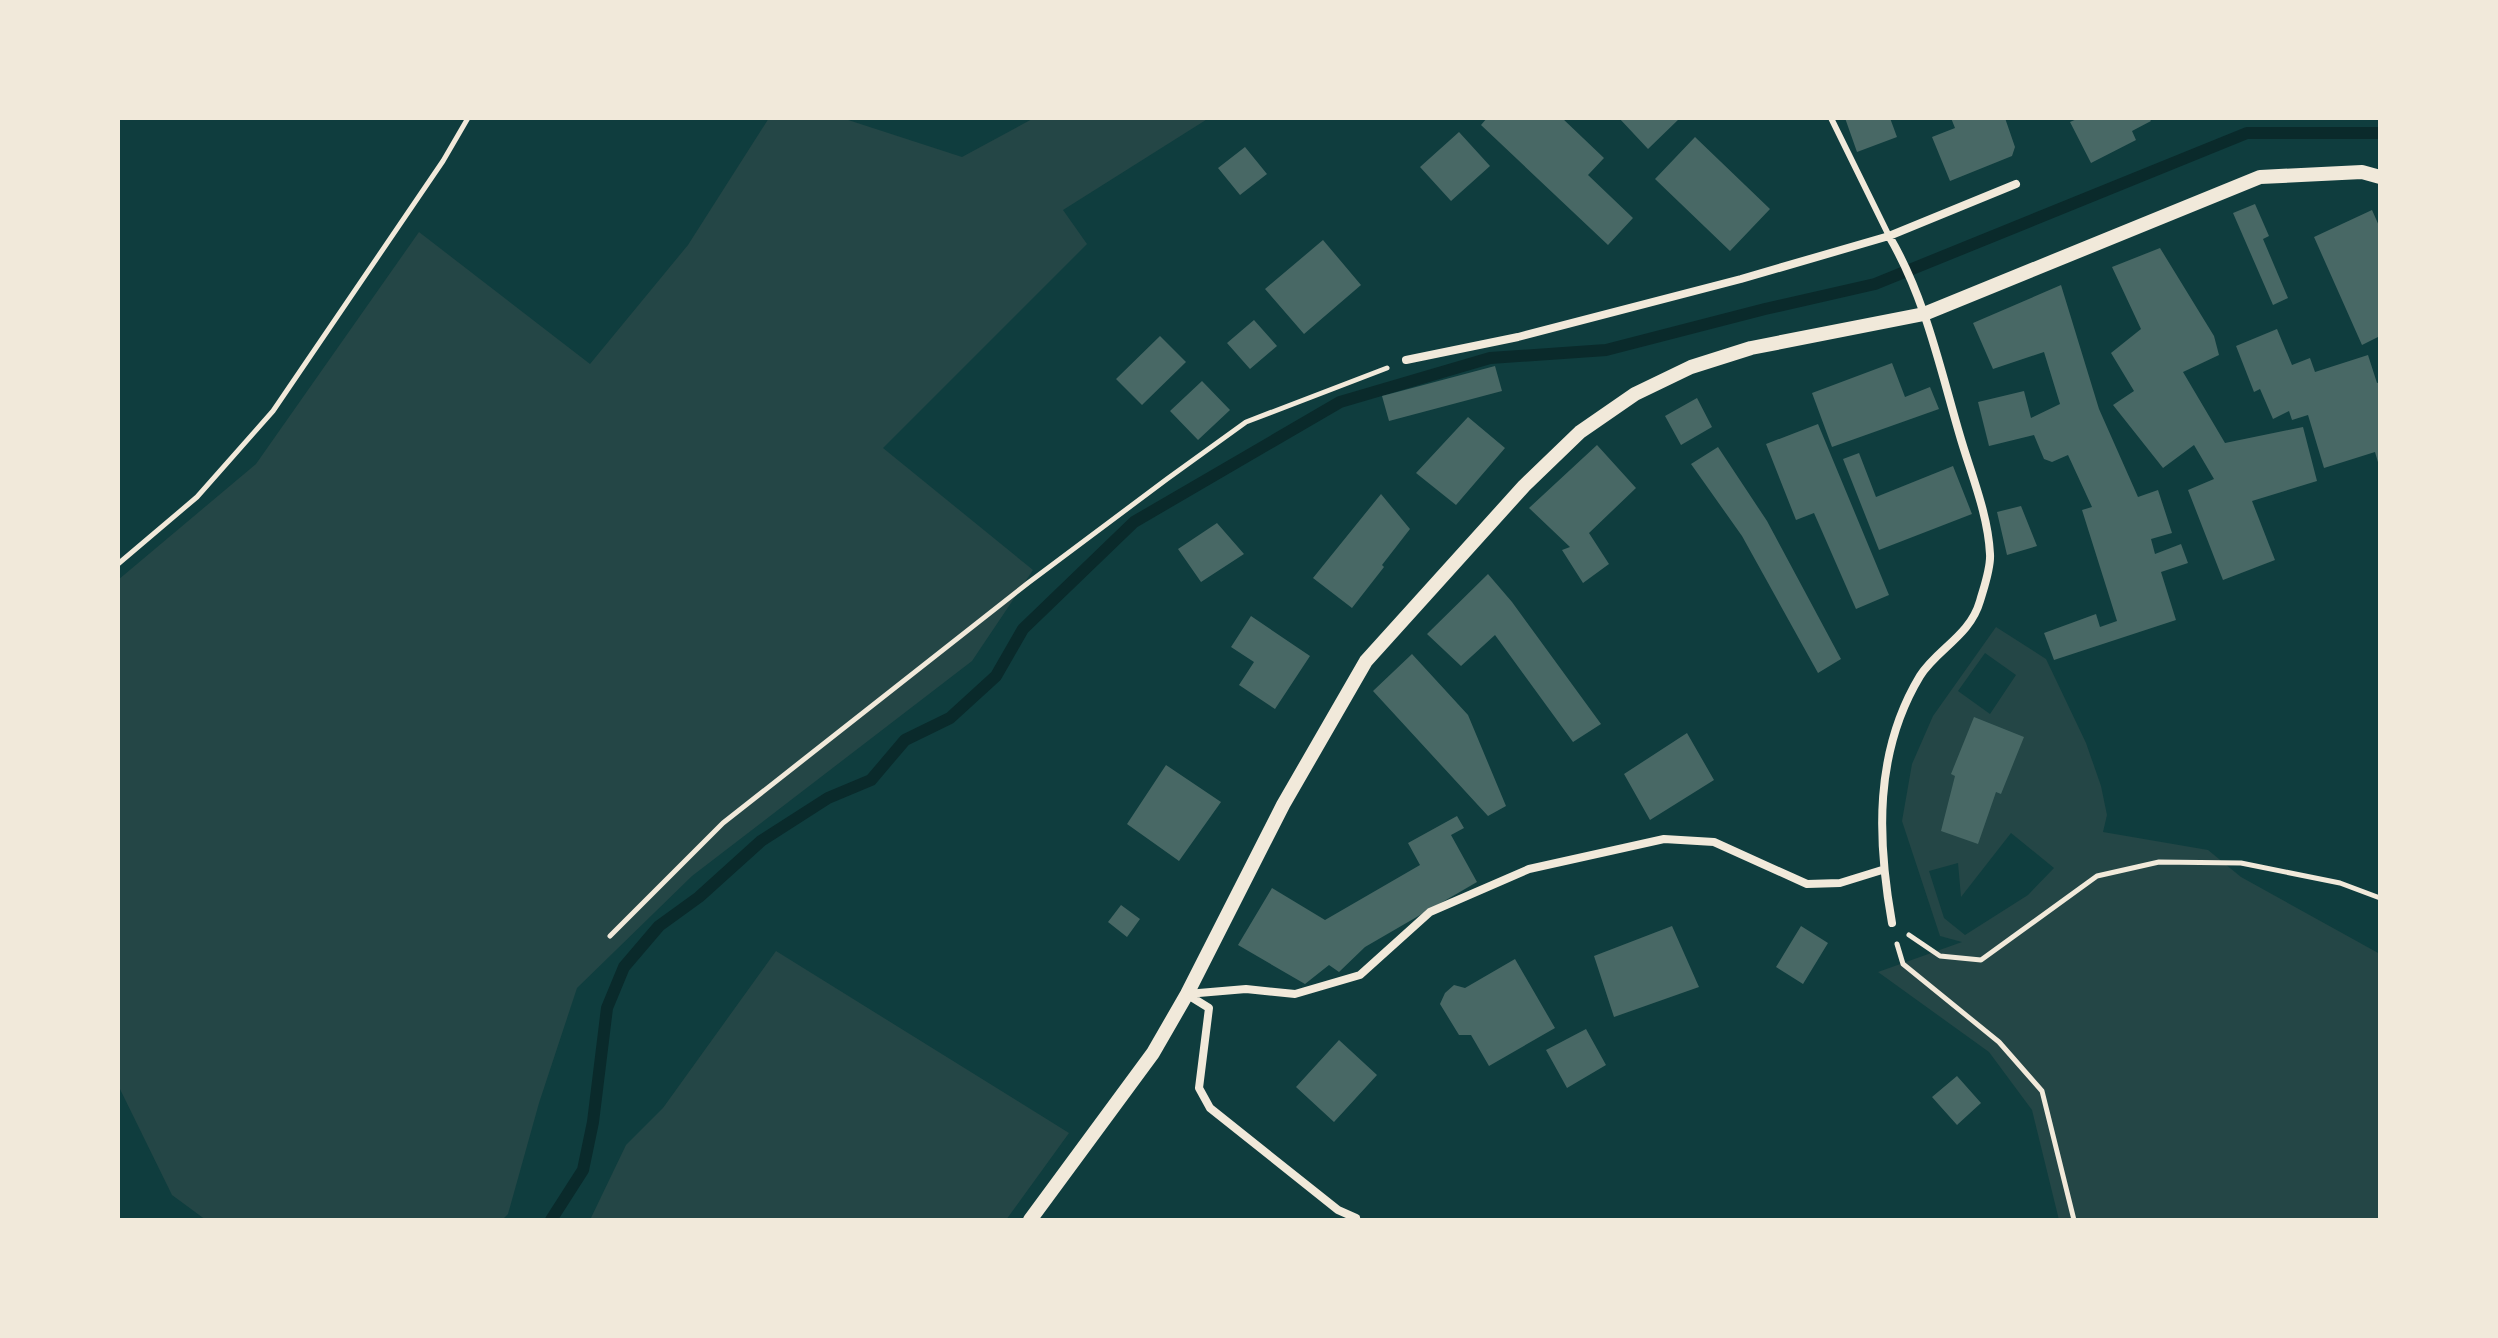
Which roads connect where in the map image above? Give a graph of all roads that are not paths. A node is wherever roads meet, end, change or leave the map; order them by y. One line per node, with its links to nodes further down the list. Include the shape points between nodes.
1 (1831, 118): 4 (lane)
2 (2380, 177): 5 (street, via 2362,172 2260,177)
3 (2016, 184): 4 (street)
4 (1889, 236): 5 (street); 6 (street, via 1602,316)
5 (1924, 314): 7 (street, via 1985,520 1990,557 1979,605 1960,637 1922,673 1890,740 1883,786); 9 (street, via 1751,348 1691,367 1635,394 1580,432 1524,486 1366,661 1283,805)
6 (1406, 360)
7 (1882, 870): 8 (street); 9 (street, via 1840,883 1807,884 1714,842 1664,839 1529,869 1430,912 1360,975 1295,994 1246,989)
8 (1892, 923)
9 (1187, 994): 10 (street, via 1209,1008 1199,1088 1210,1108 1338,1210); 11 (street, via 1153,1053)
10 (1356, 1218)
11 (1030, 1220)

